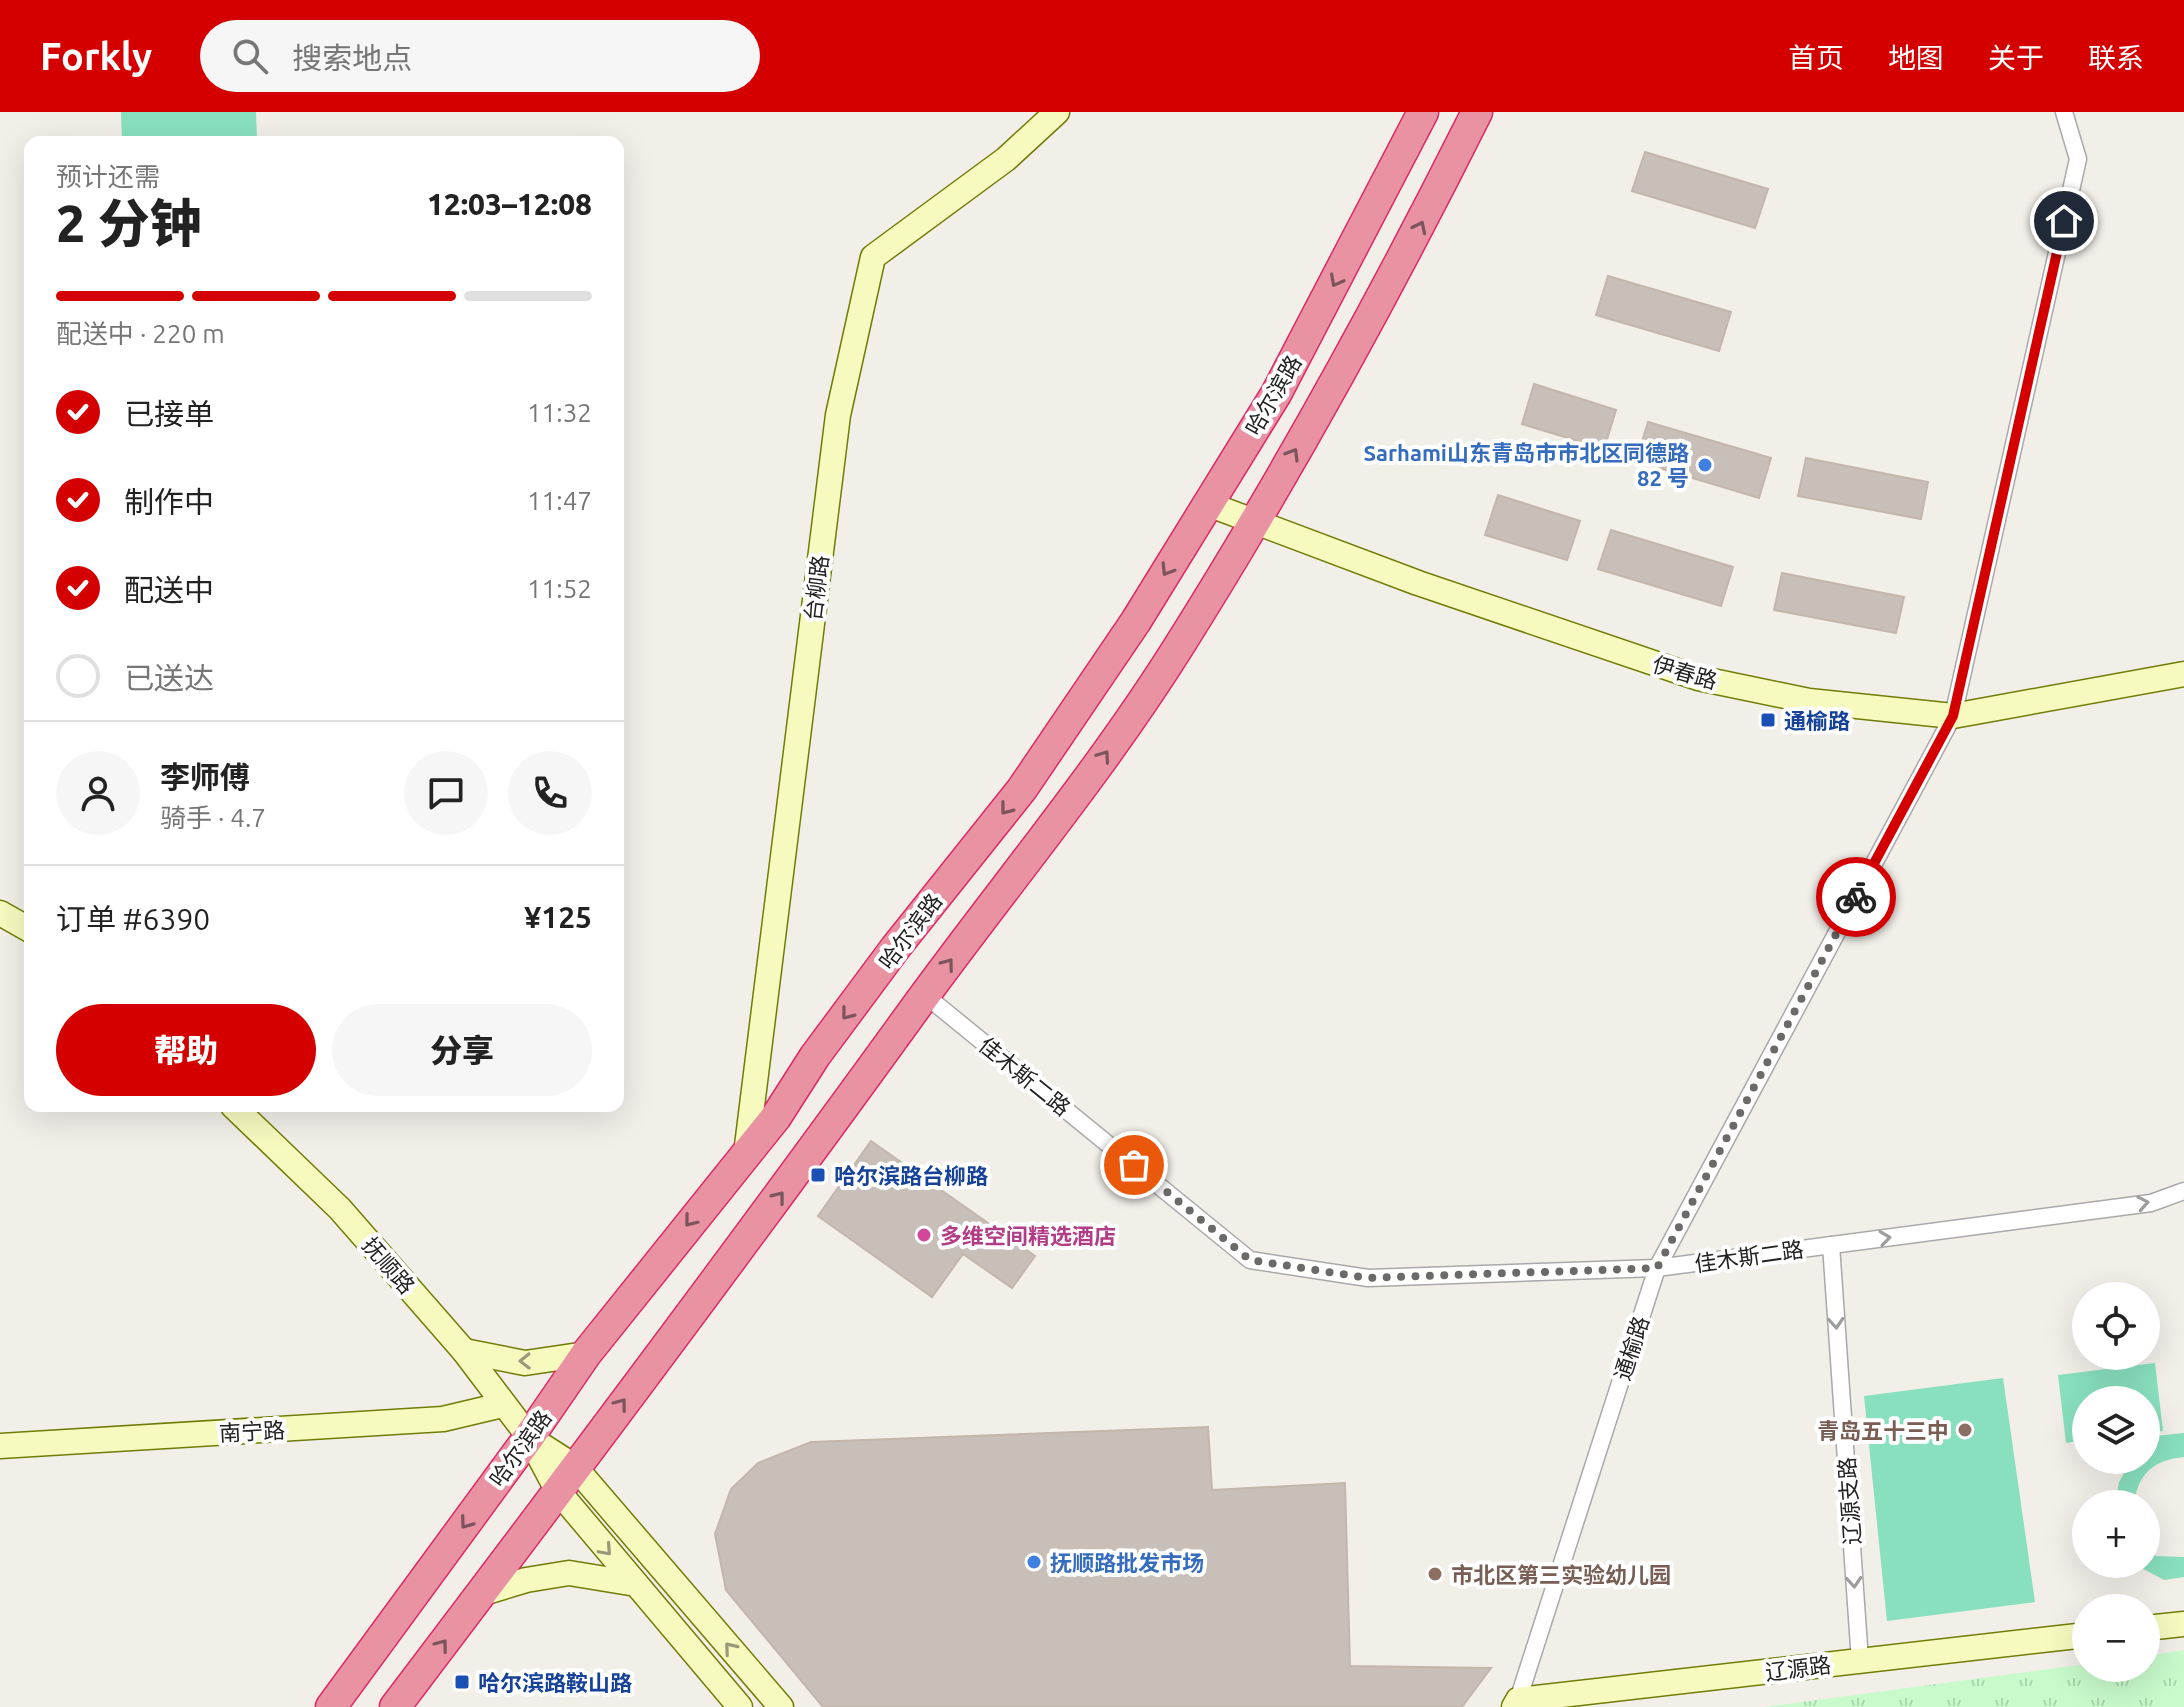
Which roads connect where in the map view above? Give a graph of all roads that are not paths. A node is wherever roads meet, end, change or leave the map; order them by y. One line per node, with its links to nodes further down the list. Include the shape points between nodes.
1 (1057, 112): 13 (street, 台柳路, via 1006,159 873,257 838,415)
2 (1423, 112): 5 (highway, 哈尔滨路, one-way to 5, via 1276,394)
3 (1477, 112): 6 (highway, one-way to 3, via 1399,268)
4 (2064, 112): 8 (street, 通榆路, via 2078,159)
5 (1208, 504): 6 (street, 伊春路); 13 (highway, 哈尔滨路, one-way to 13, via 1022,789 896,947)
6 (1253, 521): 8 (street, 伊春路, via 1698,678 1809,701); 11 (highway, one-way to 6, via 1178,648)
7 (2184, 674): 8 (street, 伊春路)
8 (1953, 716): 16 (street, 通榆路)
9 (0, 913): 10 (street)
10 (24, 927)
11 (925, 995): 16 (street, 佳木斯二路, via 1250,1260 1368,1278); 22 (highway, one-way to 11, via 807,1161)
12 (239, 1112): 17 (street, 抚顺路, via 340,1209)
13 (746, 1154): 18 (highway, 哈尔滨路, one-way to 18)
14 (2184, 1191): 15 (street, 佳木斯二路, one-way to 14, via 2151,1203)
15 (1831, 1245): 16 (street, 佳木斯二路); 28 (street, 辽源支路, one-way to 28)
16 (1657, 1268): 29 (street, 通榆路)
17 (464, 1351): 18 (street, one-way to 17, via 525,1363); 19 (street, 抚顺路)
18 (586, 1354): 20 (highway, 哈尔滨路)
19 (502, 1405): 20 (street, 抚顺路); 21 (street, 南宁路, via 443,1419)
20 (529, 1437): 22 (street, 抚顺路); 30 (highway, 哈尔滨路, one-way to 30)
21 (0, 1446)
22 (565, 1478): 23 (street, 抚顺路, one-way to 23); 24 (highway); 33 (street, 抚顺路, one-way to 22)
23 (636, 1584): 24 (street, via 569,1573); 32 (street, 抚顺路)
24 (480, 1594): 31 (highway, one-way to 24)
25 (2184, 1624): 26 (street)
26 (2160, 1627)
27 (2072, 1637): 28 (street, 辽源路)
28 (1860, 1661): 29 (street, 辽源路)
29 (1516, 1704)
30 (331, 1707)
31 (395, 1707)
32 (740, 1707)
33 (781, 1707)

